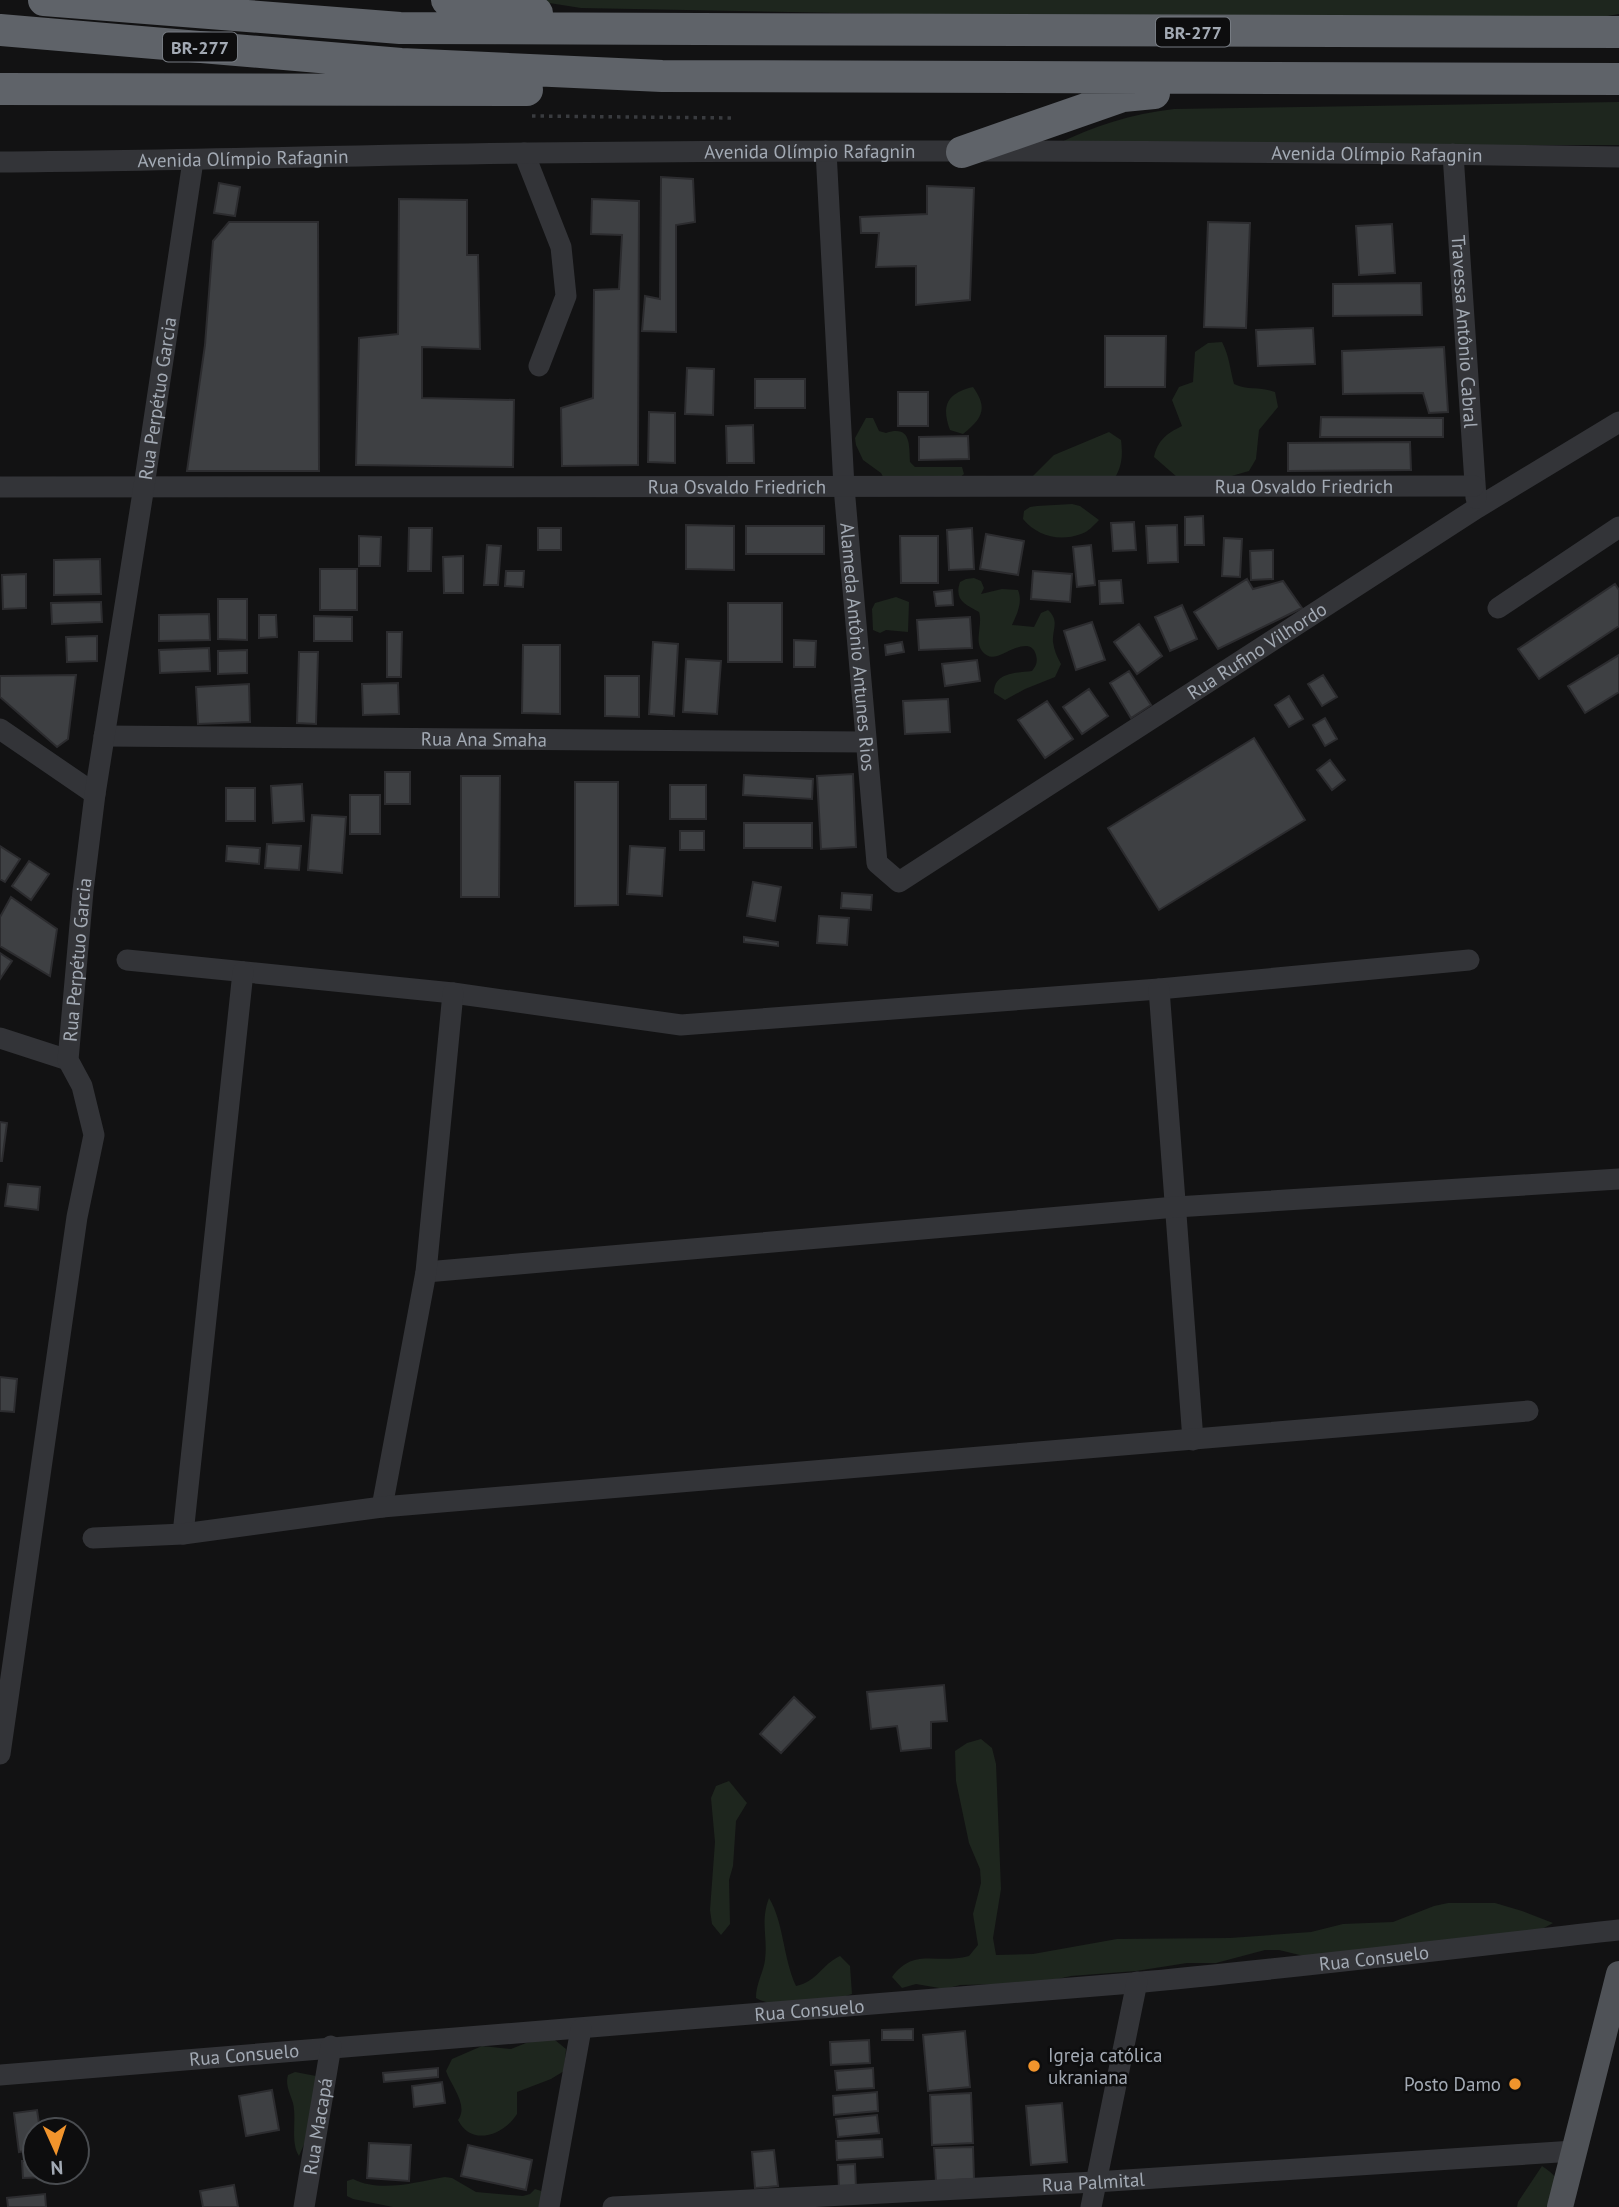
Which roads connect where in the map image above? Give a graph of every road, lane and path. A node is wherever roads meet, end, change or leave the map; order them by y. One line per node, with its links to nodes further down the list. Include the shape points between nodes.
1 (44, 0): 3 (highway, BR-277, via 400,29)
2 (455, 0): 3 (highway)
3 (639, 28): 5 (highway, BR-277)
4 (0, 30): 6 (highway, BR-277, via 401,64)
5 (1619, 32)
6 (662, 76): 7 (highway, BR-277); 9 (highway, via 566,90)
7 (1368, 79): 8 (highway, BR-277); 11 (highway, via 1123,96)
8 (1619, 79)
9 (0, 89)
10 (826, 151): 11 (street, Avenida Olímpio Rafagnin); 12 (street, Avenida Olímpio Rafagnin); 22 (street, Alameda Antônio Antunes Rios)
11 (962, 152): 13 (street, Avenida Olímpio Rafagnin)
12 (524, 153): 15 (street, Avenida Olímpio Rafagnin); 17 (street, via 561,247 566,296)
13 (1453, 154): 14 (street, Avenida Olímpio Rafagnin); 20 (street, Travessa Antônio Cabral)
14 (1619, 157)
15 (193, 161): 16 (street, Avenida Olímpio Rafagnin); 19 (street, Rua Perpétuo Garcia)
16 (0, 162)
17 (539, 366)
18 (1615, 433): 23 (street, Rua Rufino Vilhordo)
19 (145, 486): 21 (street, Rua Osvaldo Friedrich); 22 (street, Rua Osvaldo Friedrich); 27 (street, Rua Perpétuo Garcia)
20 (1474, 486): 22 (street, Rua Osvaldo Friedrich); 23 (street, Travessa Antônio Cabral)
21 (0, 487)
22 (844, 487): 28 (street, Alameda Antônio Antunes Rios)
23 (1476, 509): 30 (street, Rua Rufino Vilhordo)
24 (1619, 527): 25 (street)
25 (1498, 608)
26 (0, 729): 29 (street)
27 (104, 736): 28 (street, Rua Ana Smaha); 29 (street, Rua Perpétuo Garcia)
28 (865, 742): 30 (street, Alameda Antônio Antunes Rios, via 877,863)
29 (95, 794): 37 (street, Rua Perpétuo Garcia)
30 (899, 882)
31 (127, 960): 33 (street)
32 (1469, 960): 34 (street)
33 (243, 972): 35 (street); 44 (street)
34 (1159, 989): 35 (street, via 681,1025); 39 (street)
35 (453, 993): 40 (street)
36 (0, 1038): 37 (street)
37 (68, 1060): 46 (street, Rua Perpétuo Garcia, via 82,1086 93,1135 77,1217)
38 (1619, 1179): 39 (street)
39 (1176, 1207): 40 (street); 42 (street)
40 (426, 1272): 43 (street)
41 (1528, 1411): 42 (street)
42 (1193, 1440): 43 (street)
43 (382, 1507): 44 (street)
44 (183, 1534): 45 (street)
45 (93, 1538)
46 (0, 1754)
47 (1619, 1930): 49 (street, Rua Consuelo)
48 (1619, 1975): 53 (main road)
49 (1136, 1982): 50 (street, Rua Consuelo); 54 (street)
50 (581, 2029): 51 (street, Rua Consuelo); 56 (street)
51 (331, 2046): 52 (street, Rua Consuelo); 55 (street, Rua Macapá)
52 (0, 2075)
53 (1574, 2151): 54 (street, Rua Palmital); 59 (main road)
54 (1095, 2182): 57 (street, Rua Palmital); 58 (street)
55 (304, 2207)
56 (549, 2207)
57 (613, 2207)
58 (1091, 2207)
59 (1560, 2207)

